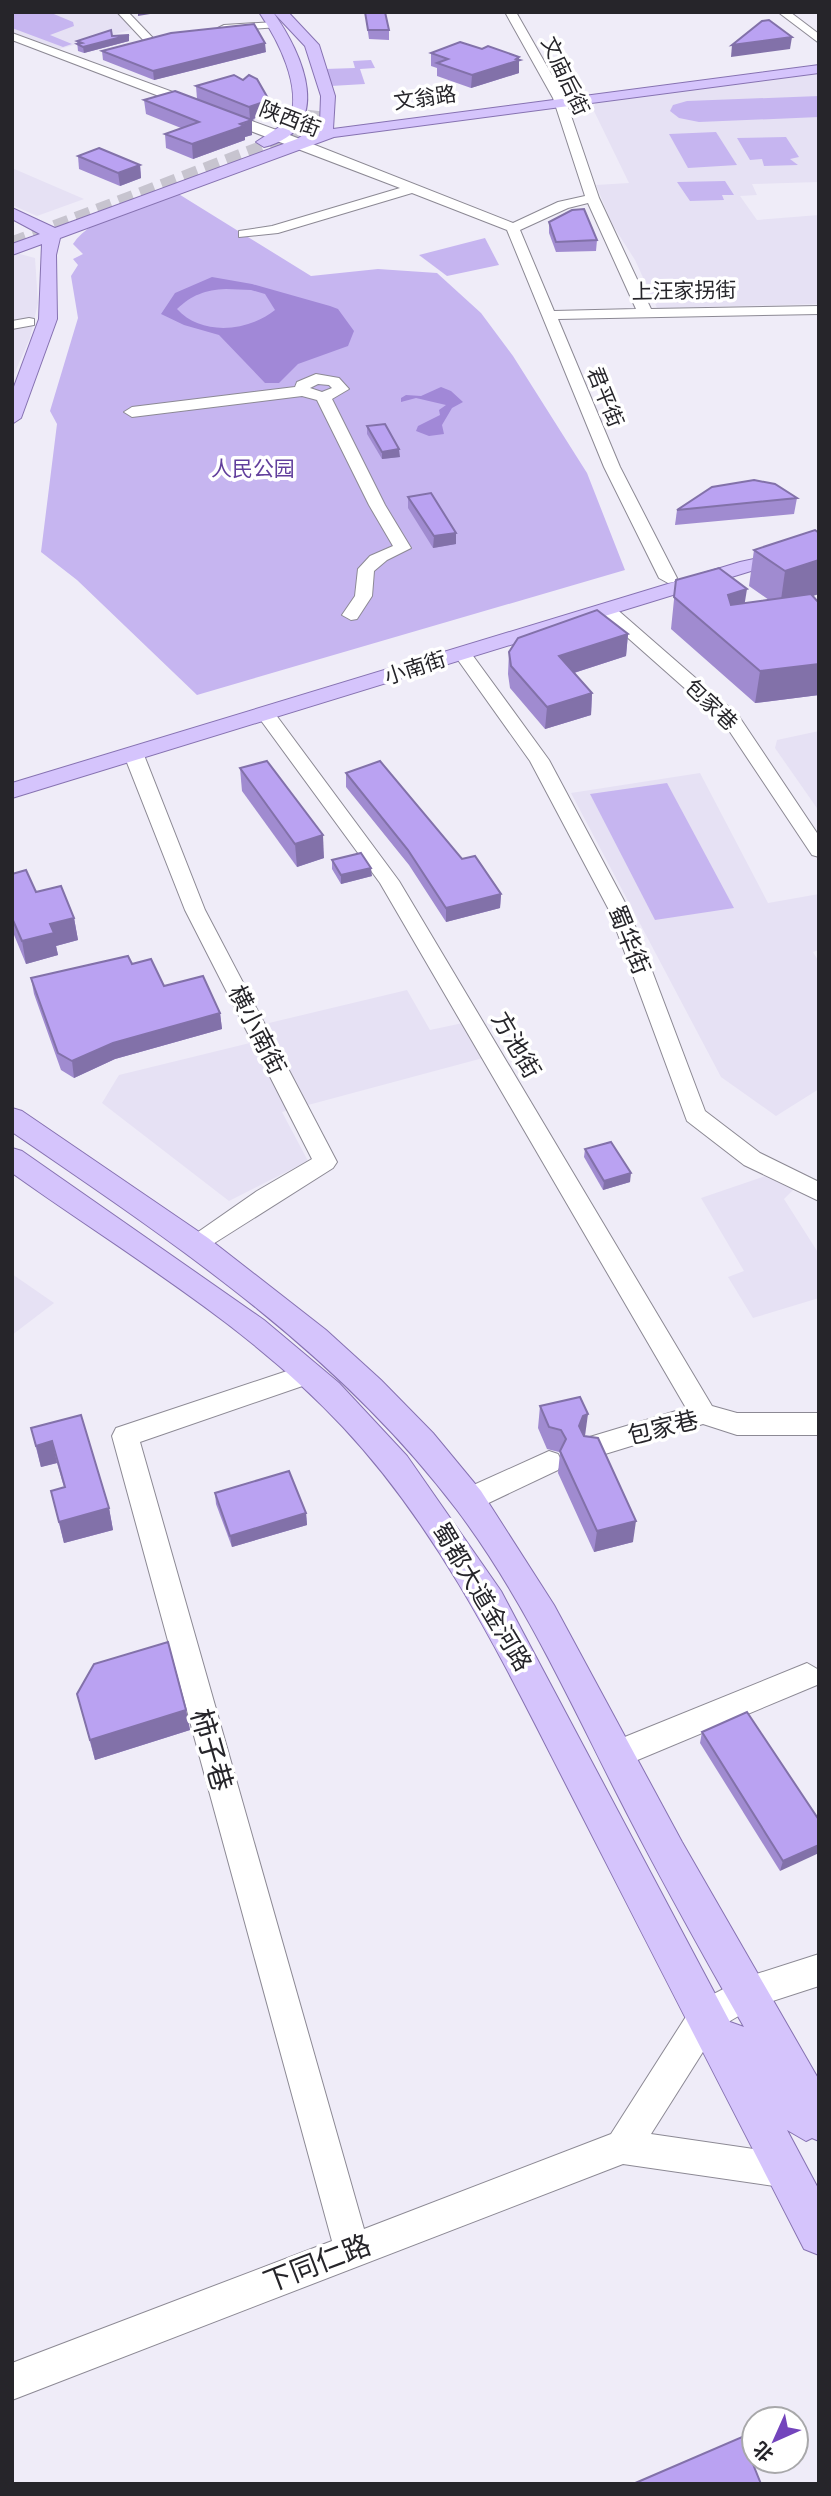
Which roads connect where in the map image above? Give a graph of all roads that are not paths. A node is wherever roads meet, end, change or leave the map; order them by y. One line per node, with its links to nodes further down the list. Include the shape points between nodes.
1 (122, 12): 8 (street, via 155,39)
2 (510, 12): 12 (street, 文庙后街)
3 (783, 12): 7 (street)
4 (275, 16): 5 (street); 13 (main road, via 300,43); 14 (main road, via 300,29 313,45 328,96); 15 (main road, via 292,60 300,100 299,119)
5 (211, 29)
6 (12, 36): 10 (street, 陕西街)
7 (819, 40)
8 (133, 44)
9 (96, 54): 10 (street)
10 (77, 61): 15 (street, 陕西街)
11 (819, 67): 12 (main road, 文翁路)
12 (559, 100): 14 (main road, 文翁路); 17 (main road, 文翁路, via 365,127); 19 (street, 文庙后街)
13 (316, 104)
14 (327, 126): 15 (main road, 文翁路); 17 (main road)
15 (278, 135): 16 (main road, 文翁路); 17 (street, 陕西街); 20 (main road, 文翁路)
16 (248, 143)
17 (298, 143): 18 (street, 陕西街); 24 (main road, 文翁路)
18 (413, 188): 23 (street, 陕西街); 25 (street, via 273,230)
19 (592, 198): 23 (street, via 563,205); 28 (street, 文庙后街)
20 (100, 204)
21 (58, 212): 22 (main road)
22 (18, 223): 24 (main road)
23 (513, 228): 29 (street, 君平街)
24 (53, 234): 26 (main road, 文翁路); 33 (main road, via 48,255 48,319)
25 (244, 234)
26 (12, 250)
27 (819, 310): 28 (street, 上汪家拐街)
28 (645, 312): 29 (street, 上汪家拐街)
29 (549, 315): 36 (street, 君平街, via 611,467)
30 (29, 322): 31 (street)
31 (12, 326)
32 (132, 412): 38 (street, via 303,391 302,385 316,379 329,379 341,386 335,394 323,397 403,548 370,563 364,573 367,583 362,601)
33 (12, 418)
34 (819, 543): 36 (main road, 小南街, via 760,553)
35 (819, 551): 37 (main road, 小南街, via 773,559)
36 (668, 578): 42 (main road, 小南街)
37 (607, 610): 39 (main road, 小南街); 44 (street, 包家巷, via 731,719)
38 (351, 615)
39 (462, 653): 40 (main road, 小南街); 47 (street, 蜀华街, via 539,760 619,910 695,1115 752,1159)
40 (266, 715): 41 (main road, 小南街); 50 (street, 方池街, via 389,881)
41 (134, 755): 43 (main road, 小南街); 48 (street, 横小南街, via 195,910 325,1162)
42 (12, 773)
43 (12, 791)
44 (819, 851)
45 (12, 1118): 48 (main road, 蜀都大道金河路)
46 (12, 1158): 49 (main road, 蜀都大道金河路, via 225,1308)
47 (819, 1192)
48 (197, 1245): 54 (main road, 蜀都大道金河路, via 309,1330)
49 (308, 1374): 59 (main road, 蜀都大道金河路, via 394,1461 489,1601); 65 (street, 柿子巷, via 125,1436)
50 (703, 1414): 51 (street, 包家巷, via 737,1424); 52 (street, 包家巷)
51 (819, 1424)
52 (592, 1447)
53 (548, 1462): 54 (street)
54 (468, 1500): 56 (main road, 蜀都大道金河路, via 544,1619)
55 (807, 1676): 56 (street)
56 (616, 1755): 58 (main road, 蜀都大道金河路)
57 (819, 1970): 58 (street)
58 (747, 1993): 59 (street); 60 (main road, 蜀都大道金河路)
59 (706, 2016): 61 (main road); 62 (street); 63 (main road, 蜀都大道金河路)
60 (819, 2120)
61 (819, 2133)
62 (623, 2147): 63 (street, 下同仁路); 65 (street, 下同仁路)
63 (788, 2171): 64 (main road, 蜀都大道金河路)
64 (819, 2234)
65 (352, 2250): 66 (street, 下同仁路)
66 (12, 2382)

